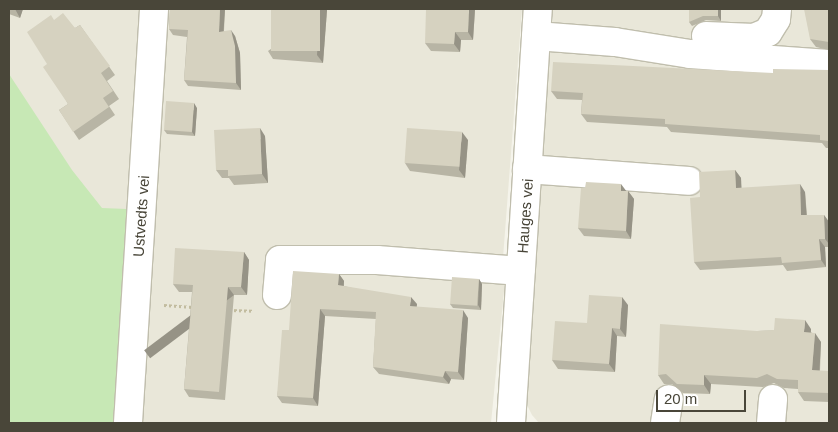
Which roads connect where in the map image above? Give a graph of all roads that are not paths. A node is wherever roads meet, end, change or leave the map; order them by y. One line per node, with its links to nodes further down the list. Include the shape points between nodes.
1 (154, 9): 11 (street, Ustvedts vei)
2 (538, 9): 4 (street, Hauges vei)
3 (777, 9): 5 (street, via 776,19 768,32 754,38 682,35)
4 (536, 36): 5 (street); 7 (street, Hauges vei)
5 (615, 42): 6 (street, via 690,54)
6 (829, 64)
7 (528, 169): 8 (street); 9 (street, Hauges vei)
8 (689, 181)
9 (521, 272): 10 (street, via 377,260 280,260); 12 (street, Hauges vei)
10 (277, 295)
11 (128, 423)
12 (511, 423)

